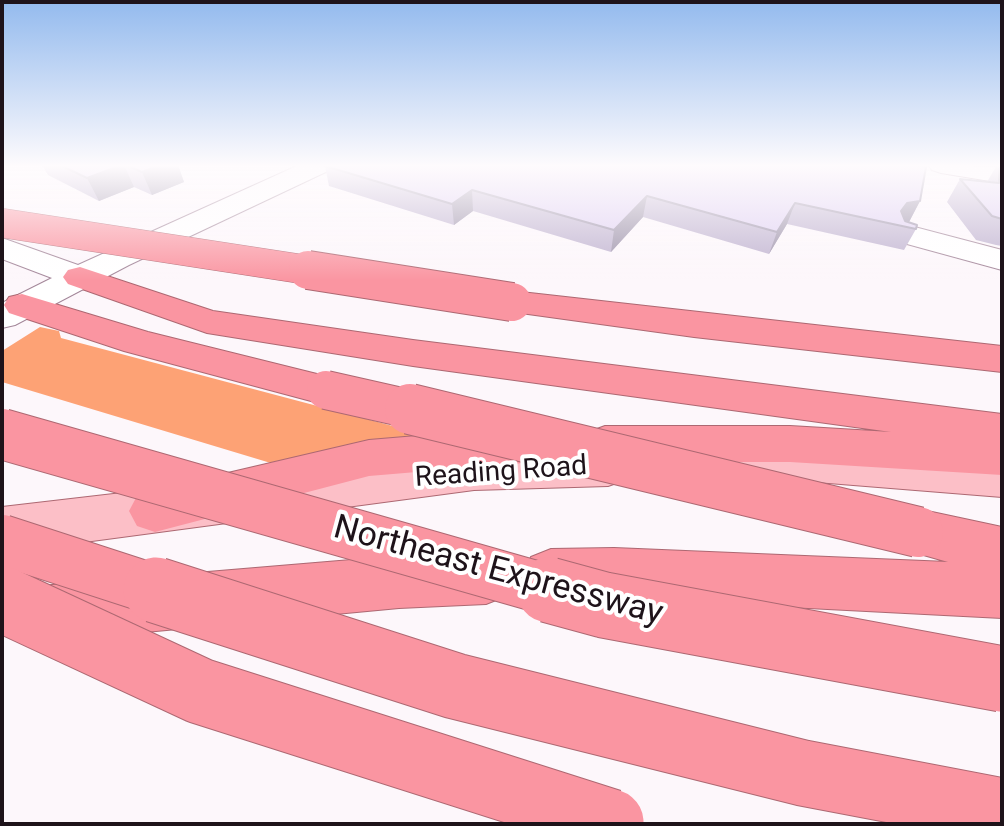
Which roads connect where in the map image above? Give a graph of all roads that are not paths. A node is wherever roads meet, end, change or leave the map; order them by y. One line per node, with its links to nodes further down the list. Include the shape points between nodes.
1 (238, 204): 6 (street)
2 (2, 223): 7 (highway, bridge)
3 (907, 234): 5 (street)
4 (2, 248): 6 (street)
5 (1002, 260)
6 (80, 277): 8 (street); 11 (highway, via 207,322)
7 (512, 302): 9 (highway); 10 (highway)
8 (9, 306): 18 (highway, bridge, via 326,390)
9 (1002, 328)
10 (1002, 359)
11 (1002, 431)
12 (2, 434): 22 (highway, Northeast Expressway, bridge, via 604,605)
13 (1002, 457): 15 (highway, via 790,444 502,445 369,458)
14 (1002, 478): 15 (main road, Reading Road, via 816,463 474,471)
15 (155, 511): 16 (main road, Reading Road)
16 (2, 530)
17 (2, 540): 23 (highway, bridge, via 455,686 803,773)
18 (1002, 551)
19 (1002, 591): 21 (highway, via 614,573 399,582)
20 (2, 599): 24 (highway, bridge, via 200,691)
21 (2, 617)
22 (1002, 679)
23 (1002, 811)
24 (615, 823)

